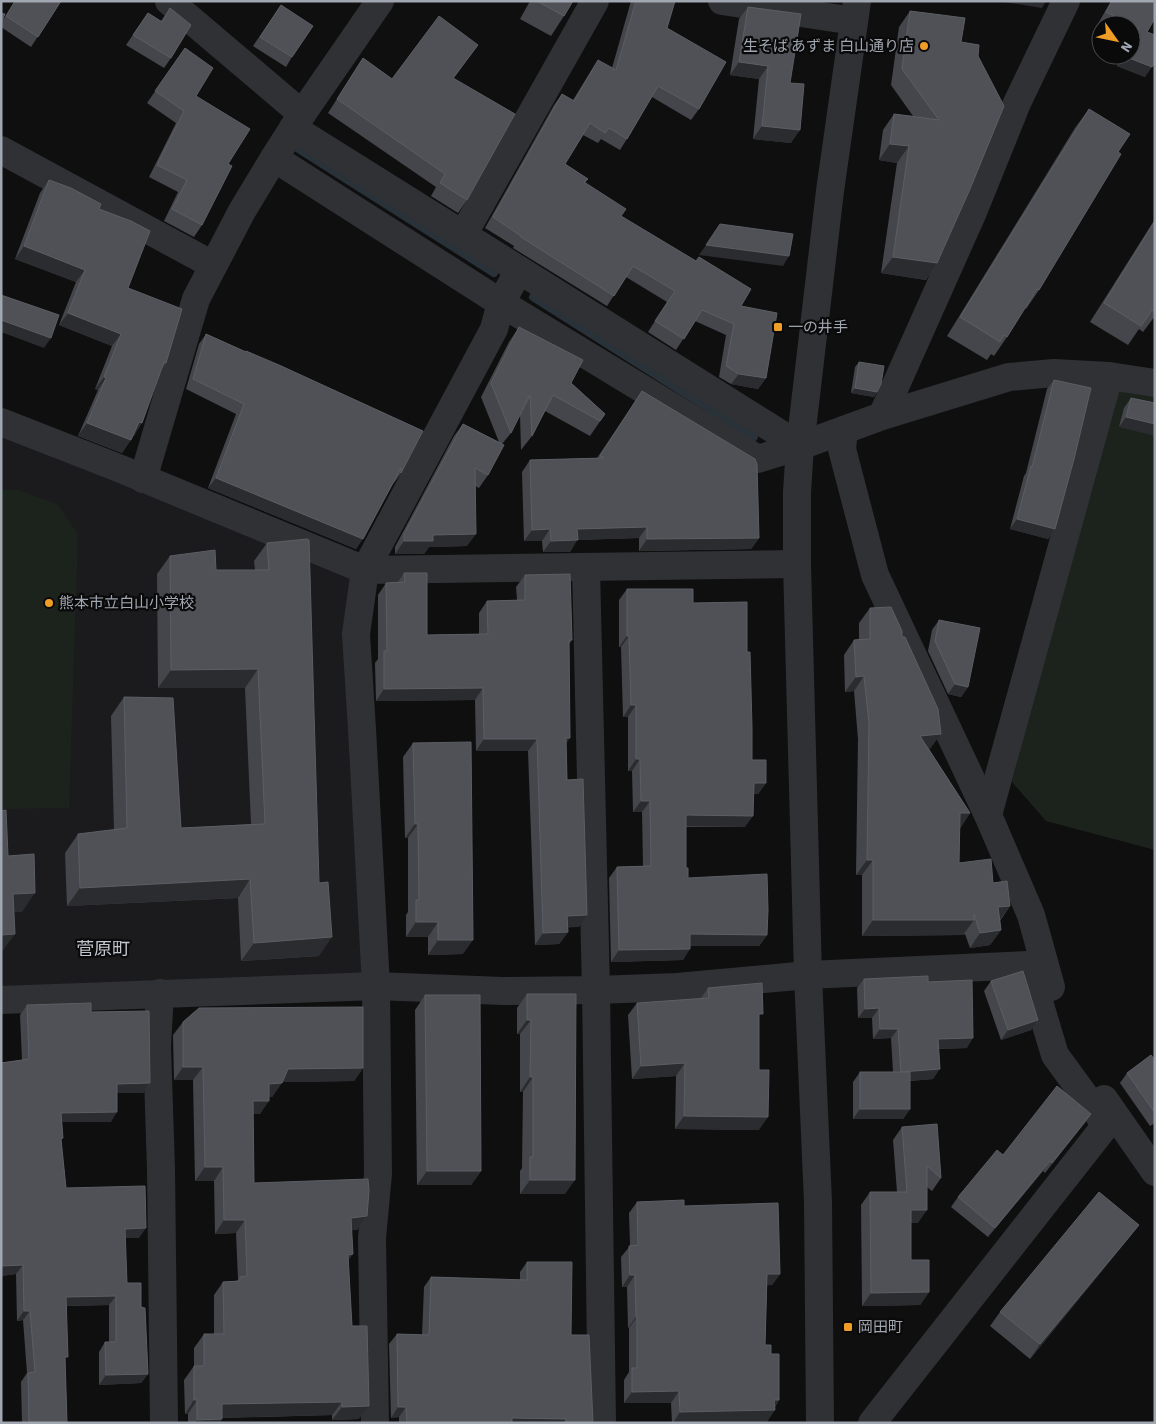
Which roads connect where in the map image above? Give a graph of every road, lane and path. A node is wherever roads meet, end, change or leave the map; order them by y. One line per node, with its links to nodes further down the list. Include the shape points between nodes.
1 (169, 1): 7 (street)
2 (380, 1): 7 (street)
3 (595, 1): 10 (street)
4 (722, 1): 6 (street)
5 (1066, 1): 16 (street, via 1017,103 973,212)
6 (855, 11): 19 (street)
7 (297, 121): 9 (street); 10 (street)
8 (1, 151): 11 (street)
9 (274, 158): 11 (street); 13 (street)
10 (463, 235): 12 (street)
11 (213, 265): 20 (street, via 196,299)
12 (519, 270): 13 (street); 19 (street)
13 (501, 303): 19 (street, via 758,459); 23 (street, via 494,329)
14 (1109, 376): 15 (street); 16 (street, via 1054,373 1009,377); 24 (street)
15 (1155, 382)
16 (882, 416): 18 (street)
17 (1, 422): 20 (street)
18 (844, 430): 19 (street); 24 (street, via 842,449 875,575)
19 (800, 446): 21 (street)
20 (143, 479): 23 (street)
21 (798, 564): 22 (street); 25 (street)
22 (586, 567): 23 (street); 27 (street)
23 (365, 570): 26 (street, via 356,634)
24 (988, 815): 30 (street, via 1031,914 1070,1051)
25 (808, 975): 27 (street, via 677,987); 34 (street, via 818,1202); 35 (street, via 1028,965 1055,1054 1106,1125)
26 (376, 986): 27 (street, via 502,991); 28 (street); 32 (street, via 378,1174 372,1238)
27 (596, 990): 33 (street)
28 (160, 993): 29 (street); 31 (street, via 157,1046)
29 (1, 1000)
30 (1155, 1172)
31 (164, 1423)
32 (374, 1423)
33 (602, 1423)
34 (820, 1423)
35 (872, 1423)

